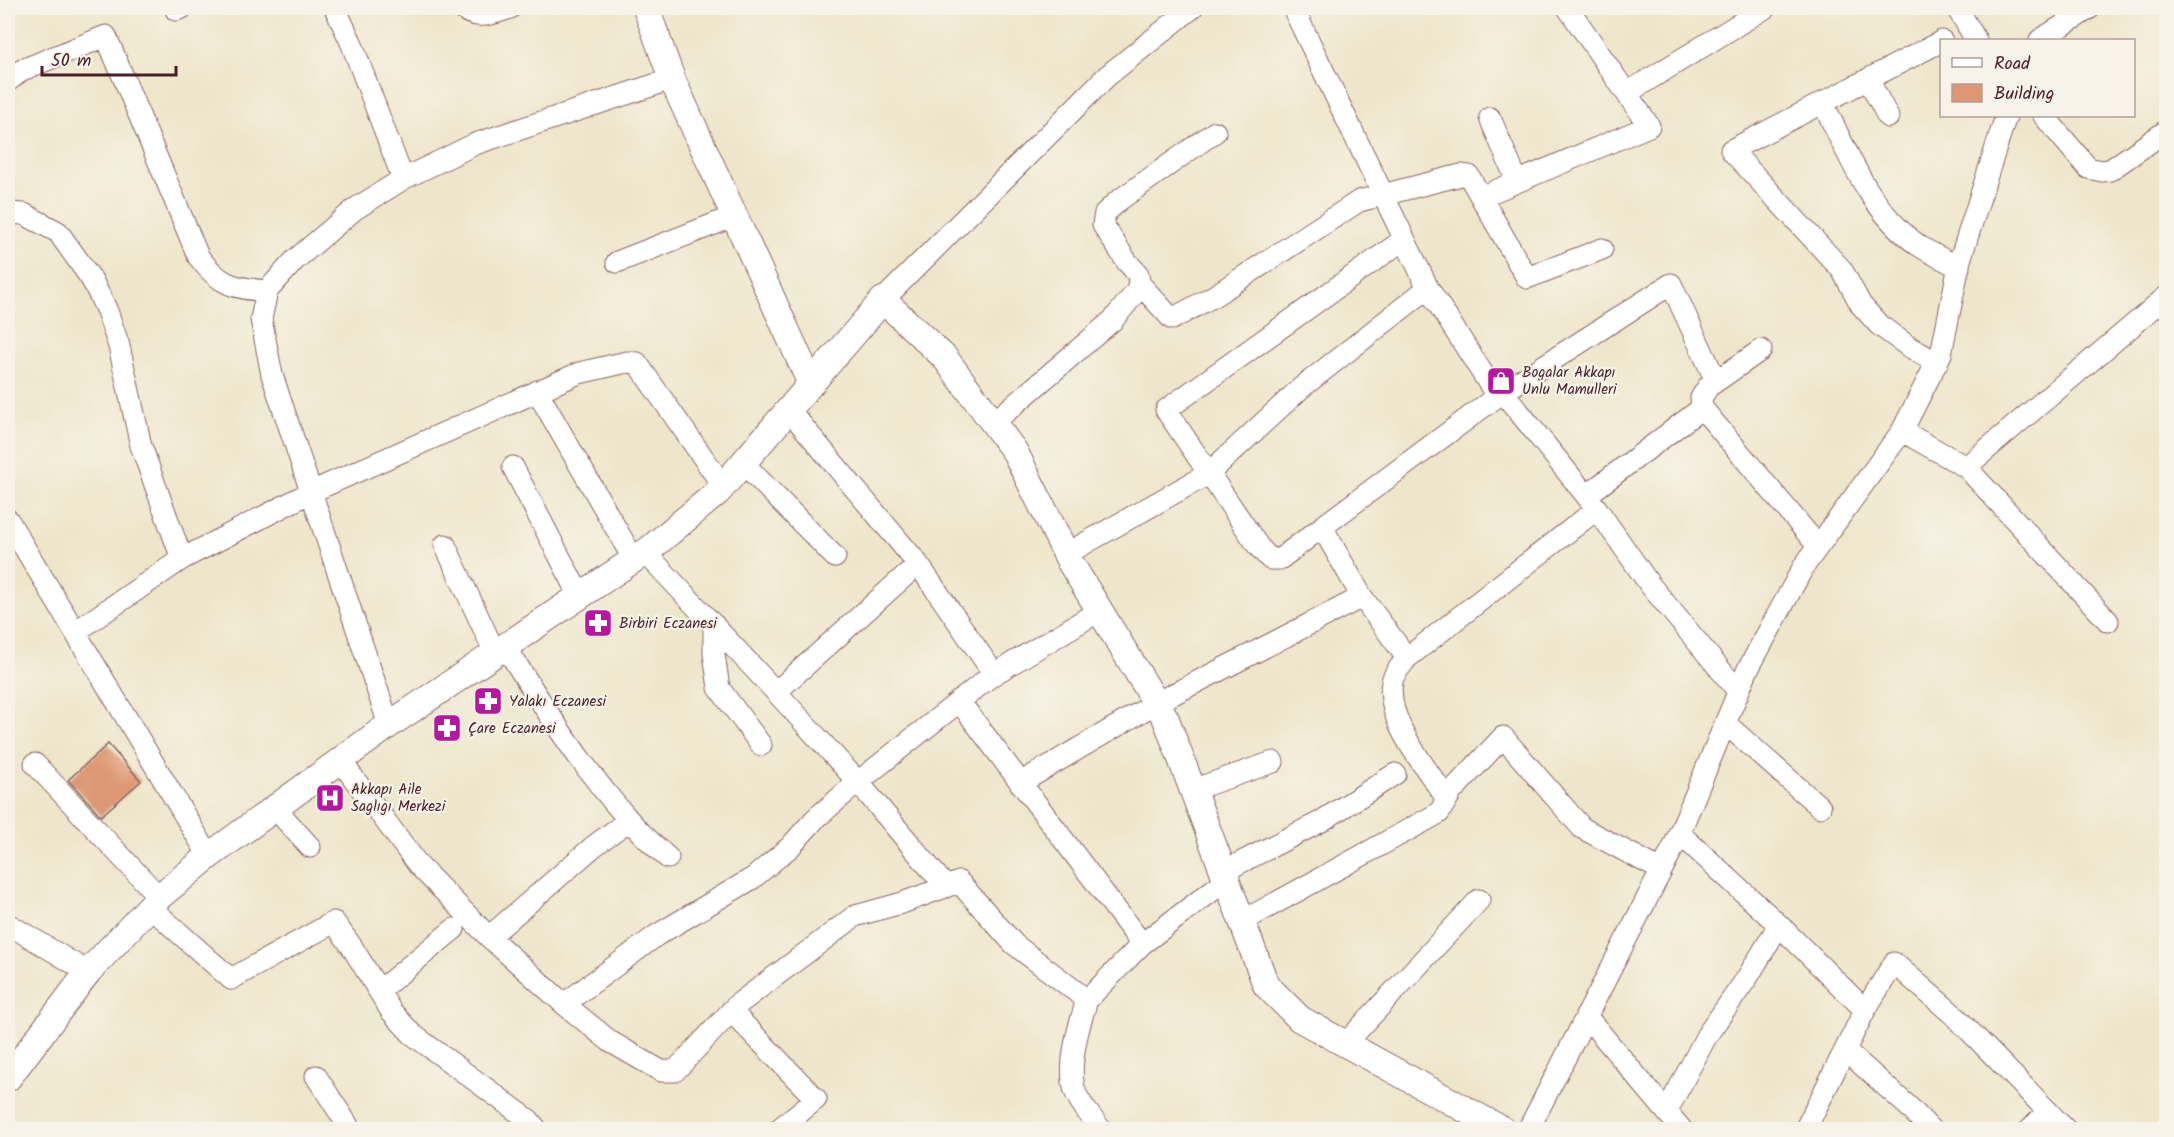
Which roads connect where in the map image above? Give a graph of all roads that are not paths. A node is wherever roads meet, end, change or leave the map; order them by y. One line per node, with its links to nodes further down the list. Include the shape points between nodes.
1 (335, 8): 26 (street)
2 (461, 8): 3 (street, via 482,16)
3 (510, 8)
4 (646, 8): 15 (main road)
5 (1192, 8): 40 (street, via 1107,76)
6 (1293, 8): 28 (street)
7 (1765, 8): 18 (street)
8 (1957, 8): 11 (street)
9 (2090, 8): 13 (street)
10 (1571, 9): 18 (street)
11 (1972, 34): 12 (street)
12 (1951, 39)
13 (2042, 39)
14 (1940, 42): 16 (street)
15 (672, 79): 26 (street, via 475,144); 31 (main road)
16 (1868, 79): 19 (street); 20 (street)
17 (8, 81): 38 (street, via 22,70 106,36 198,256 227,283)
18 (1627, 93): 27 (street, via 1648,126)
19 (1823, 103): 35 (street, via 1874,201 1918,245); 42 (street, via 1731,150 1842,270 1861,305 1879,325)
20 (1888, 117)
21 (2006, 117): 35 (street)
22 (2045, 117): 24 (street, via 2088,168 2094,170 2110,170)
23 (1490, 118): 27 (street)
24 (2166, 131)
25 (1215, 132): 36 (street, via 1105,213 1103,225 1138,274)
26 (403, 179): 38 (street, via 355,209 295,260)
27 (1516, 181): 29 (street)
28 (1384, 194): 29 (street, via 1461,175 1469,176); 32 (street); 36 (street, via 1359,201 1172,319)
29 (1481, 197): 33 (street, via 1527,278)
30 (8, 213): 65 (street, via 24,214 58,232 92,280 119,346 141,446)
31 (735, 216): 34 (street); 44 (main road)
32 (1403, 240): 37 (street); 54 (street, via 1166,410)
33 (1602, 249)
34 (617, 262)
35 (1959, 267): 42 (street)
36 (1139, 283): 49 (street, via 1113,320)
37 (1428, 288): 46 (street); 54 (street, via 1301,388)
38 (267, 291): 56 (street, via 261,319 272,375)
39 (2166, 297): 53 (street)
40 (883, 300): 44 (main road); 49 (main road, via 945,358)
41 (1761, 350): 43 (street)
42 (1937, 363): 50 (street)
43 (1716, 381): 46 (street, via 1671,284); 47 (street, via 1701,398)
44 (811, 384): 48 (main road)
45 (537, 391): 55 (street, via 579,373 637,363); 56 (street); 63 (street)
46 (1500, 394): 57 (street); 59 (street)
47 (1702, 408): 57 (street); 61 (street)
48 (789, 410): 51 (main road); 66 (street)
49 (993, 423): 62 (main road, via 1015,452)
50 (1902, 431): 53 (street); 61 (street)
51 (743, 463): 55 (main road); 64 (street)
52 (513, 466): 67 (street)
53 (1966, 467): 70 (street)
54 (1208, 474): 59 (street, via 1270,559 1280,560); 62 (street)
55 (723, 486): 63 (main road)
56 (312, 492): 65 (street); 81 (street)
57 (1592, 502): 74 (street); 76 (street, via 1650,585)
58 (8, 520): 72 (street)
59 (1322, 527): 68 (street)
60 (445, 545): 73 (street)
61 (1818, 546): 76 (street, via 1803,566)
62 (1066, 554): 69 (main road)
63 (639, 556): 67 (main road); 71 (street)
64 (835, 557)
65 (182, 559): 72 (street)
66 (918, 564): 75 (street); 77 (street)
67 (580, 596): 73 (main road)
68 (1362, 597): 74 (street); 79 (street)
69 (1099, 610): 75 (street); 79 (main road)
70 (2108, 621)
71 (714, 626): 77 (street); 82 (street, via 719,688)
72 (75, 632): 96 (street)
73 (500, 650): 81 (main road); 93 (street)
74 (1407, 658): 90 (street, via 1392,680 1391,703 1398,724)
75 (994, 674): 78 (street)
76 (1738, 691): 80 (street)
77 (776, 692): 87 (street)
78 (959, 700): 87 (street); 88 (street)
79 (1156, 703): 88 (street); 89 (main road, via 1166,719)
80 (1725, 723): 91 (street); 94 (street)
81 (389, 724): 83 (main road)
82 (761, 745)
83 (340, 760): 92 (main road); 107 (street, via 419,866)
84 (1273, 762): 89 (street)
85 (35, 764): 102 (street)
86 (1395, 774): 99 (street)
87 (858, 782): 100 (street); 112 (street, via 753,878 657,934)
88 (1020, 783): 108 (street)
89 (1192, 790): 99 (main road)
90 (1447, 799): 98 (street, via 1503,737 1582,828); 103 (street, via 1439,813)
91 (1820, 807)
92 (275, 808): 95 (street); 96 (main road)
93 (629, 820): 97 (street); 107 (street)
94 (1679, 833): 98 (street); 105 (street)
95 (310, 847)
96 (209, 856): 102 (main road)
97 (668, 858)
98 (1661, 870): 115 (street)
99 (1224, 877): 103 (main road); 108 (street)
100 (946, 887): 111 (street, via 959,882 1014,944); 114 (street, via 855,916)
101 (1479, 900): 116 (street)
102 (154, 902): 109 (main road); 110 (street, via 231,979 334,922)
103 (1241, 922): 116 (main road, via 1266,985 1300,1019)
104 (8, 924): 109 (street)
105 (1779, 925): 113 (street); 120 (street, via 1707,1035)
106 (454, 929): 110 (street)
107 (489, 938): 112 (street)
108 (1142, 944): 111 (street)
109 (88, 972): 119 (main road)
110 (379, 991): 123 (street, via 412,1034 529,1120)
111 (1087, 1000): 125 (street, via 1073,1057 1074,1089)
112 (564, 1004): 114 (street, via 611,1042 668,1073 675,1071)
113 (1865, 1010): 117 (street); 121 (street, via 1894,963 1956,1017)
114 (731, 1011): 124 (street, via 816,1099)
115 (1586, 1016): 120 (street); 127 (street)
116 (1346, 1044): 126 (main road)
117 (1845, 1050): 129 (street); 130 (street)
118 (316, 1076): 122 (street)
119 (8, 1078)
120 (1667, 1111): 128 (street)
121 (2048, 1111): 131 (street); 132 (street)
122 (348, 1130)
123 (537, 1130)
124 (778, 1130)
125 (1101, 1130)
126 (1503, 1130)
127 (1528, 1130)
128 (1682, 1130)
129 (1805, 1130)
130 (1931, 1130)
131 (2030, 1130)
132 (2066, 1130)

